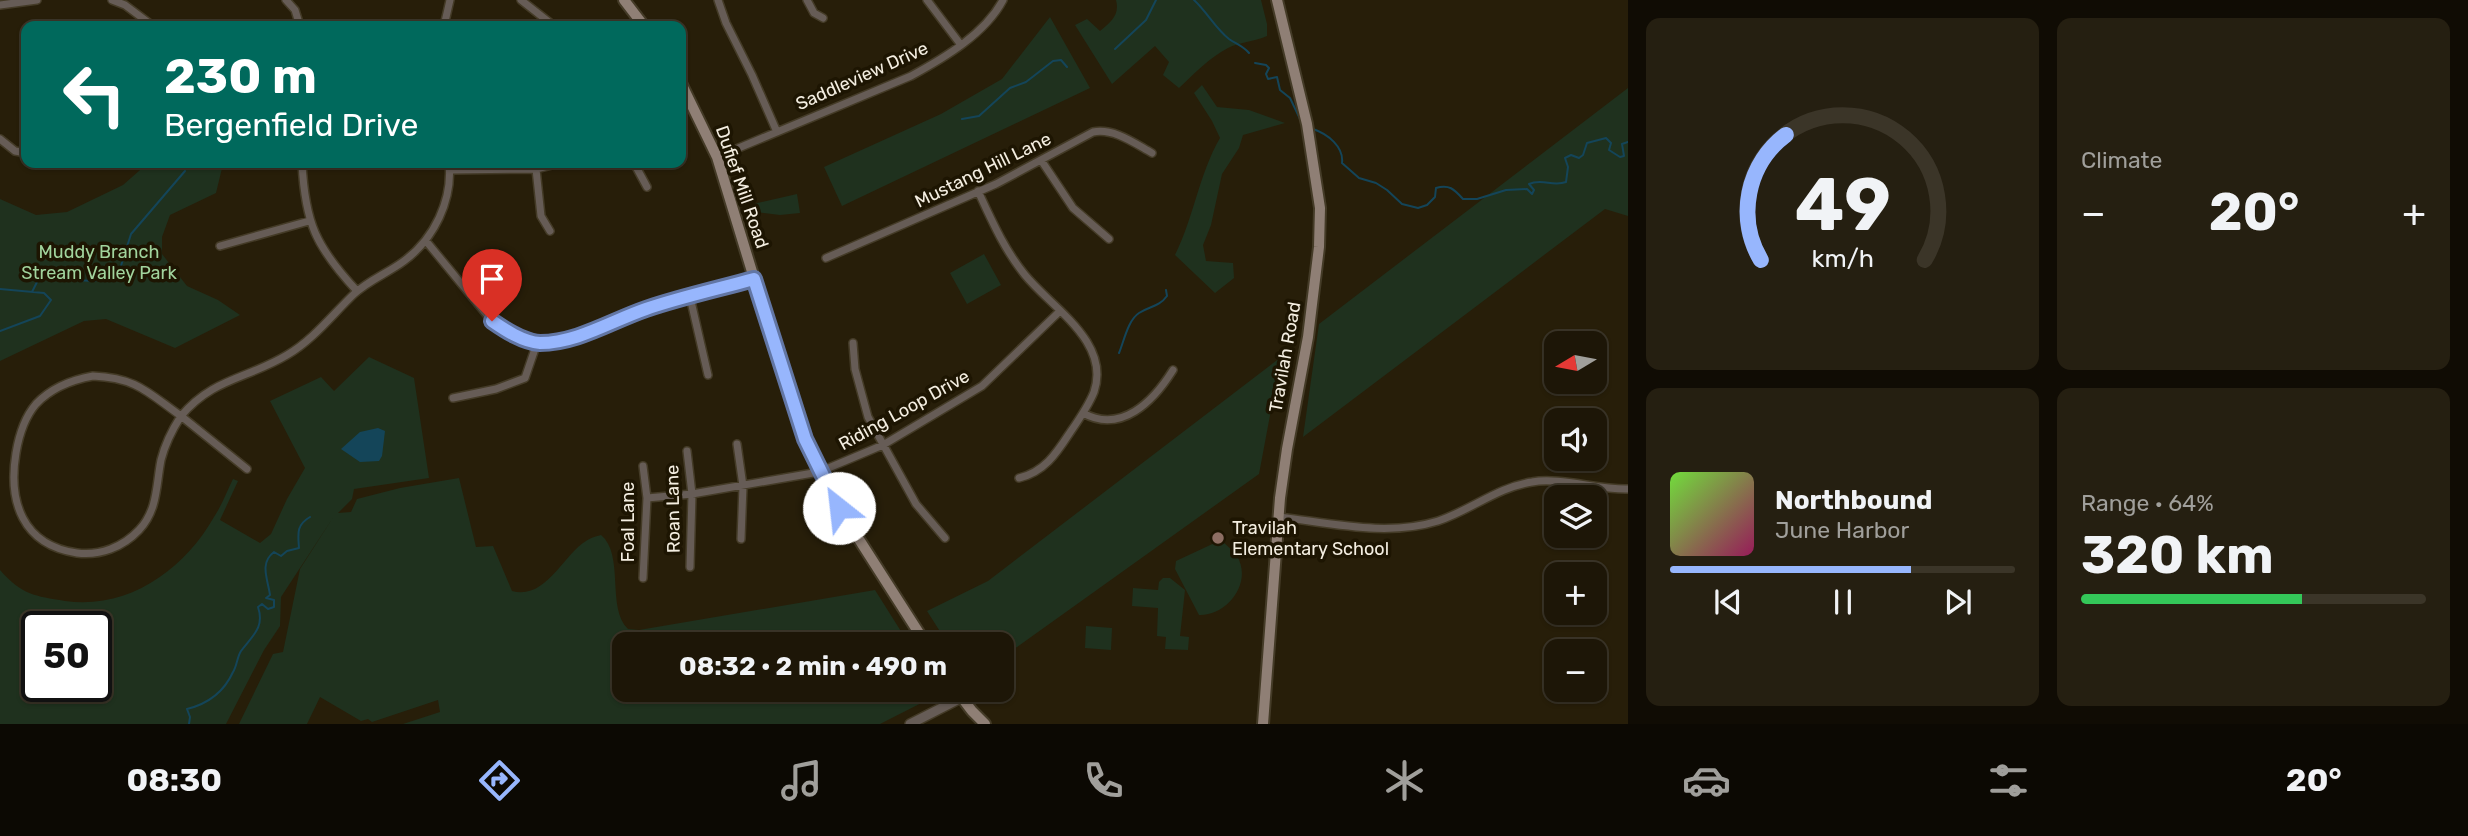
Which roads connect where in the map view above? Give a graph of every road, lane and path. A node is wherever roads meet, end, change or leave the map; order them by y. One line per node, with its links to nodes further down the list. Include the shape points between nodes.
1 (37, 0): 12 (street)
2 (113, 0): 14 (street)
3 (286, 0): 15 (street)
4 (450, 0): 16 (street)
5 (521, 0): 17 (street)
6 (624, 0): 18 (main road)
7 (718, 0): 21 (street)
8 (807, 0): 13 (street)
9 (927, 0): 19 (street)
10 (1003, 0): 19 (street, Saddleview Drive, via 992,18)
11 (1277, 0): 63 (main road, Travilah Road, via 1304,108 1320,208 1308,337)
12 (0, 5)
13 (823, 18)
14 (146, 21)
15 (298, 21)
16 (445, 21)
17 (549, 21)
18 (640, 21)
19 (961, 45): 21 (street, Saddleview Drive, via 911,76)
20 (686, 93): 25 (main road, Dufief Mill Road)
21 (777, 132): 25 (street, Saddleview Drive)
22 (0, 139): 23 (street)
23 (21, 152)
24 (1152, 153): 26 (street, Mustang Hill Lane, via 1116,133 1100,130)
25 (718, 157): 41 (main road, Dufief Mill Road)
26 (1041, 160): 34 (street, Mustang Hill Lane); 37 (street, via 1073,208)
27 (303, 168): 35 (street)
28 (449, 168): 38 (street, via 444,205)
29 (507, 168): 32 (street)
30 (540, 168): 32 (street)
31 (637, 168): 33 (street)
32 (536, 169): 36 (street, via 541,216)
33 (647, 187)
34 (978, 191): 40 (street, Mustang Hill Lane); 44 (street, via 1008,253)
35 (309, 221): 39 (street); 42 (street, via 331,264)
36 (550, 231)
37 (1109, 239)
38 (426, 241): 42 (street); 45 (street, via 492,321)
39 (220, 246)
40 (826, 258)
41 (754, 279): 43 (street); 57 (main road, Dufief Mill Road, via 793,407)
42 (357, 291): 51 (street, via 289,354 208,390)
43 (690, 297): 45 (street, via 573,338); 48 (street)
44 (1060, 311): 50 (street, via 1094,354 1097,376); 53 (street, Riding Loop Drive, via 982,386)
45 (537, 343): 49 (street, via 525,378)
46 (853, 343): 53 (street, via 862,402)
47 (1173, 370): 50 (street, via 1161,390 1118,421 1096,420)
48 (708, 375)
49 (453, 398)
50 (1083, 413): 58 (street, via 1043,467)
51 (181, 416): 51 (street, via 165,447 153,509 125,542 85,554 66,551 32,531 21,516 14,499 20,434 28,415 63,385 113,377 139,386); 56 (street)
52 (737, 444): 59 (street)
53 (883, 445): 57 (street, Riding Loop Drive); 64 (street, via 916,504)
54 (687, 451): 61 (street, Roan Lane)
55 (643, 466): 62 (street, Foal Lane)
56 (247, 469)
57 (819, 472): 59 (street, Riding Loop Drive); 68 (main road, Dufief Mill Road)
58 (1019, 478)
59 (743, 486): 61 (street, Riding Loop Drive); 65 (street)
60 (1628, 489): 63 (street, via 1534,481 1412,527)
61 (692, 494): 62 (street, Riding Loop Drive); 66 (street, Roan Lane)
62 (647, 498): 67 (street, Foal Lane)
63 (1279, 517): 73 (main road, Travilah Road)
64 (945, 538)
65 (741, 539)
66 (690, 567)
67 (643, 578)
68 (918, 632)
69 (946, 702): 71 (street)
70 (966, 702): 72 (main road)
71 (910, 724)
72 (985, 724)
73 (1263, 724)

